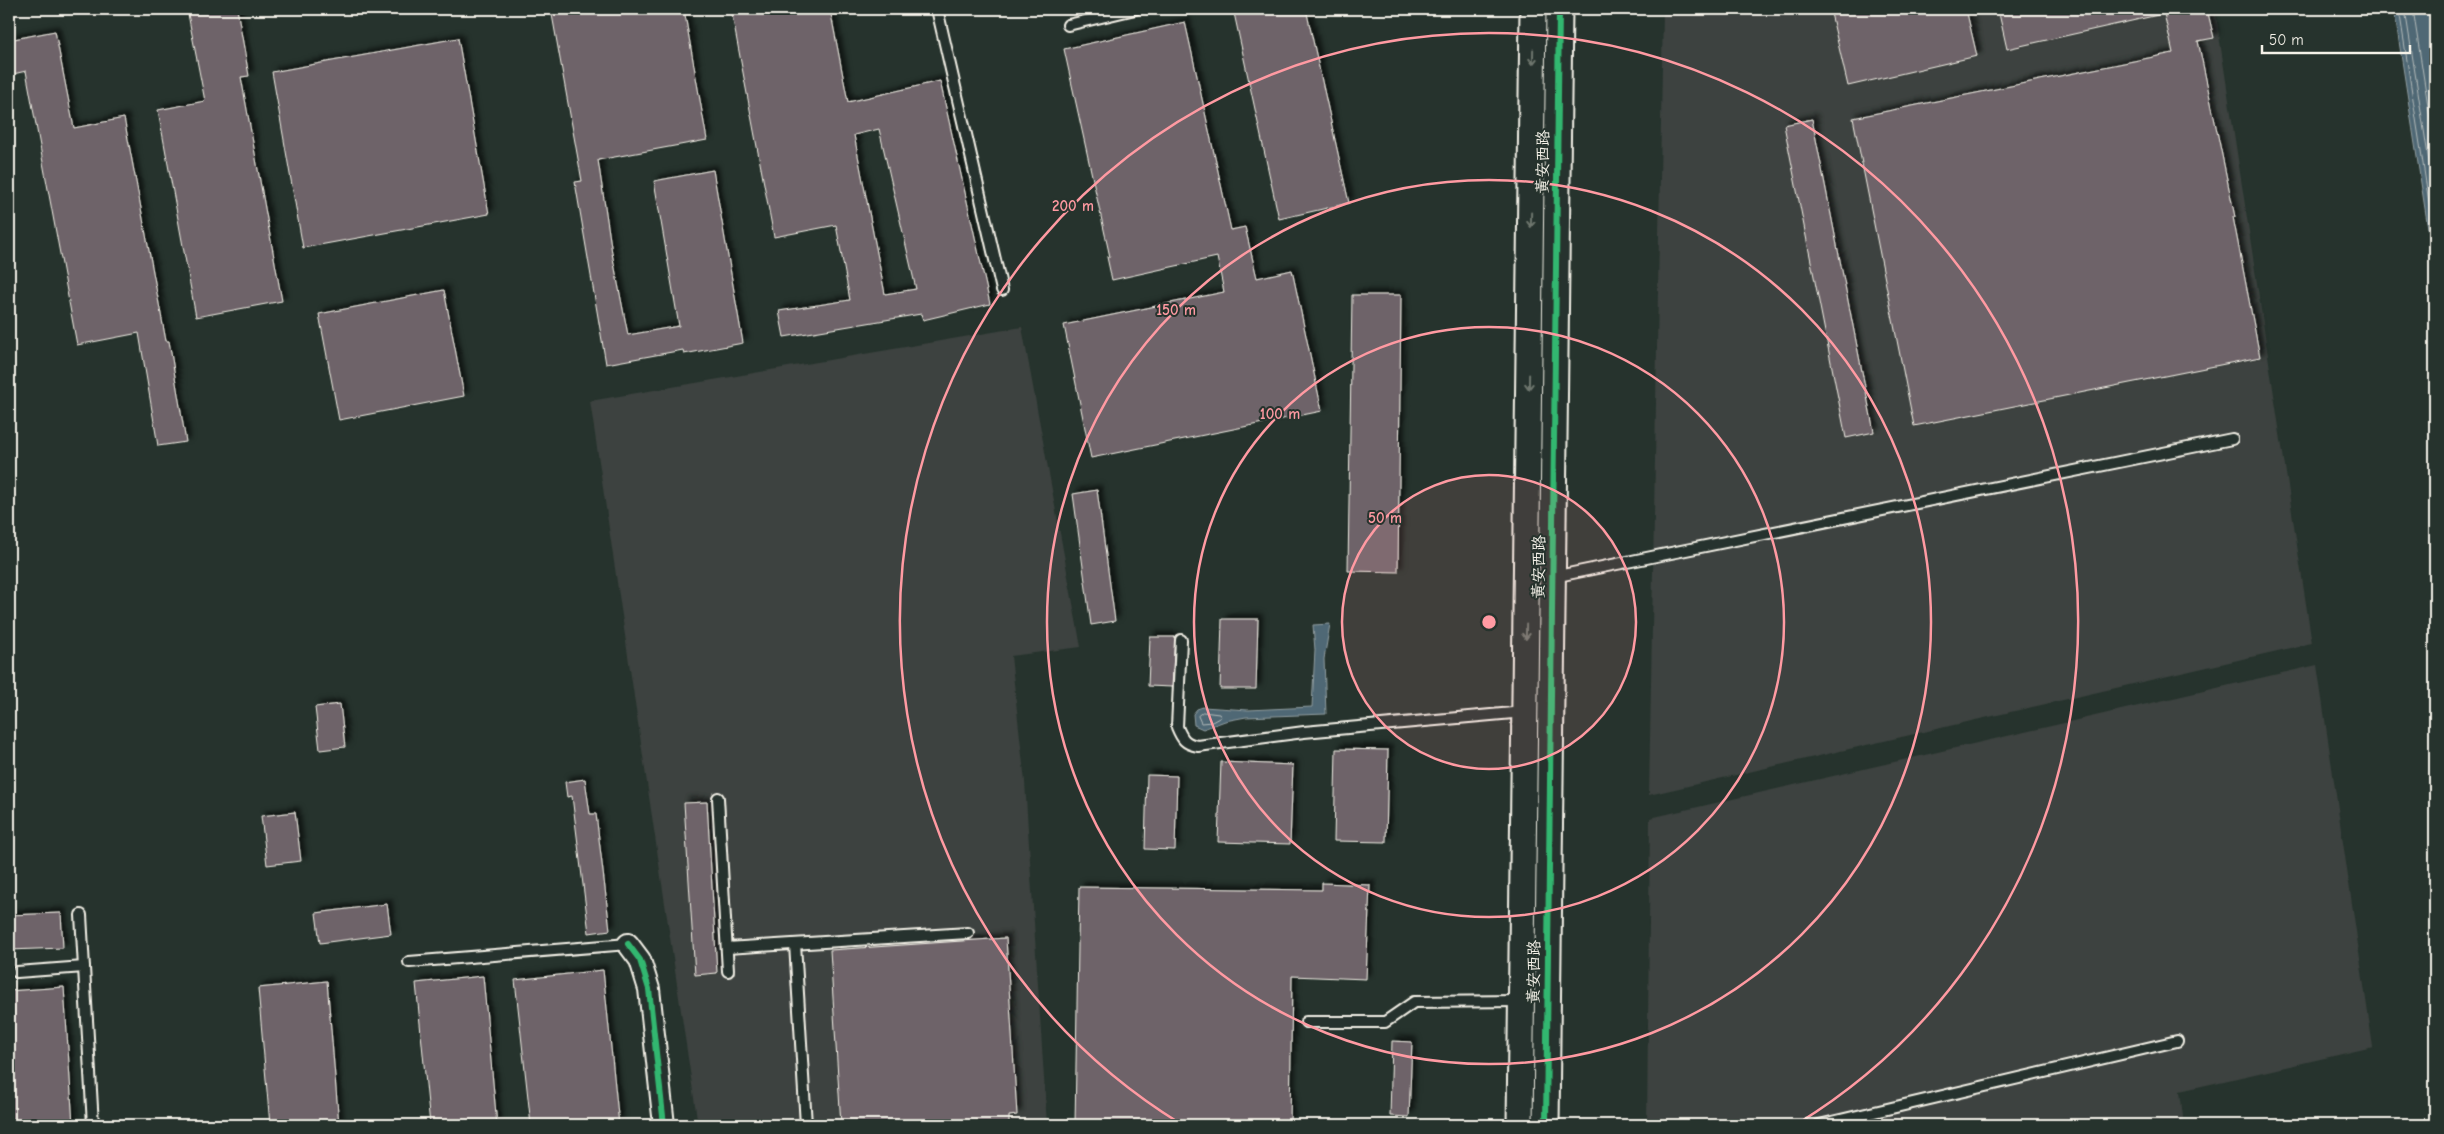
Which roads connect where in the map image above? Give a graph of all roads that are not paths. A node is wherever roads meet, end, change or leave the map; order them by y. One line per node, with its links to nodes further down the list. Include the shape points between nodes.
1 (937, 9): 6 (lane)
2 (1135, 9): 5 (lane)
3 (1533, 9): 10 (street, 黄安西路, one-way to 10)
4 (1559, 9): 8 (street, 黄安西路)
5 (1068, 25)
6 (1002, 290)
7 (2232, 439): 8 (lane)
8 (1553, 577): 28 (street, 黄安西路)
9 (1181, 640): 10 (lane, via 1177,727 1189,745)
10 (1525, 712): 21 (street, 黄安西路)
11 (718, 798): 16 (lane)
12 (81, 915): 18 (lane)
13 (968, 933): 15 (lane)
14 (628, 944): 17 (lane); 25 (street, via 640,960 649,989)
15 (795, 944): 16 (lane); 26 (lane)
16 (727, 948): 19 (lane)
17 (410, 962)
18 (84, 967): 20 (lane); 24 (lane)
19 (728, 971)
20 (17, 972)
21 (1521, 1001): 22 (lane, via 1414,1002 1385,1022); 27 (street, 黄安西路)
22 (1306, 1022)
23 (2177, 1041): 29 (lane)
24 (93, 1125)
25 (664, 1125)
26 (806, 1125)
27 (1520, 1125)
28 (1546, 1125)
29 (1818, 1125)

